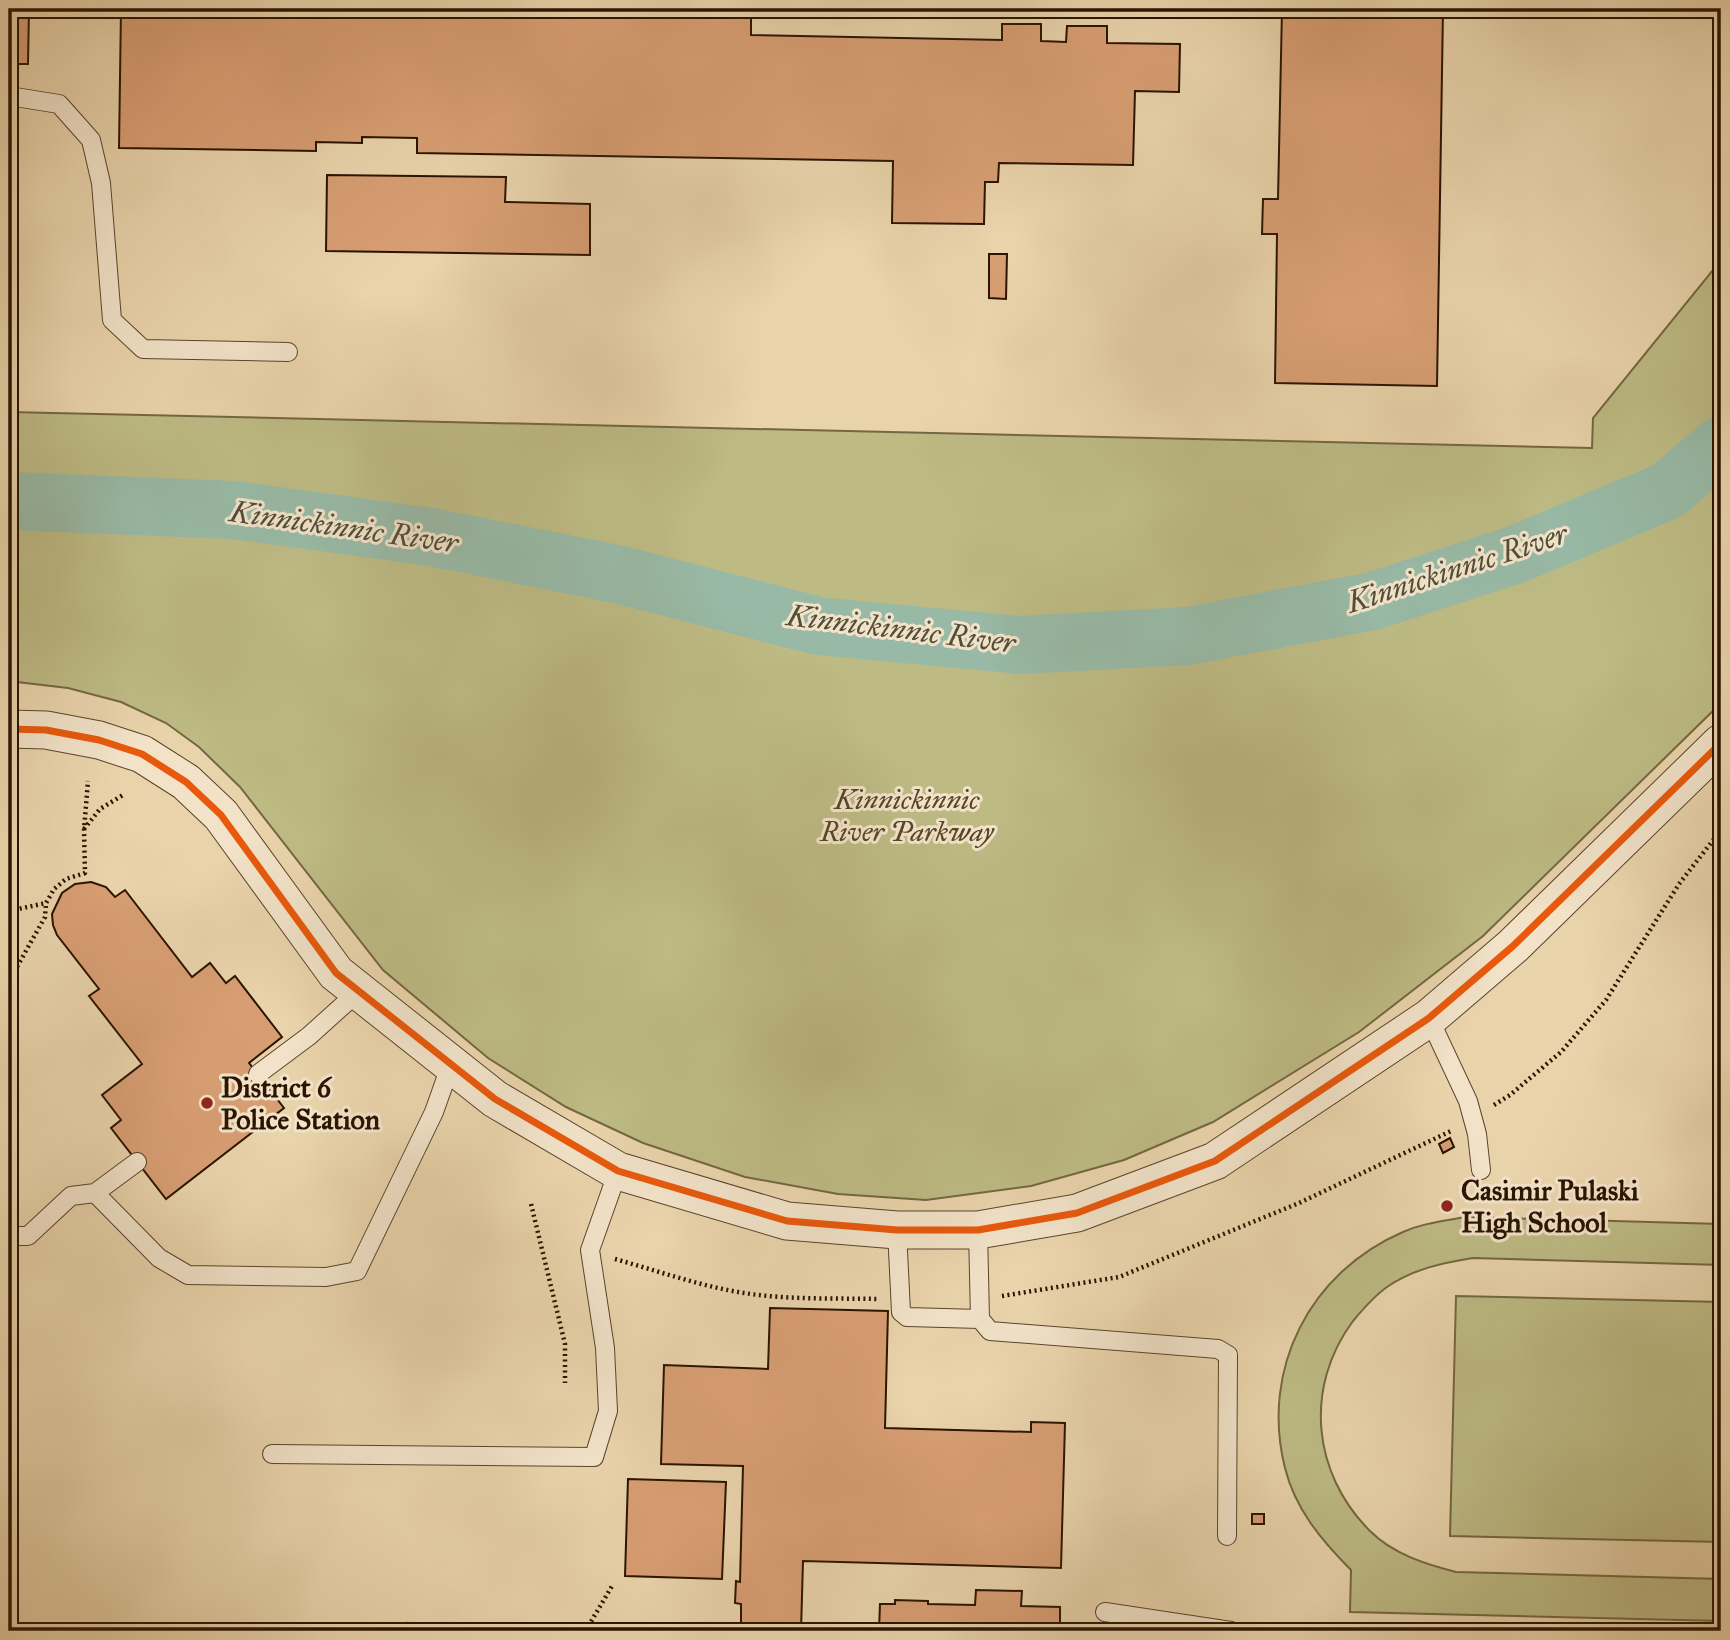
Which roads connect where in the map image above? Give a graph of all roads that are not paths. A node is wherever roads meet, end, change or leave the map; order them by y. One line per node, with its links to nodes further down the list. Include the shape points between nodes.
1 (9, 96): 2 (lane, via 59,104 91,140 101,183 112,320 143,349)
2 (288, 352)
3 (9, 729): 5 (street, via 99,740 142,754 186,782 221,815 336,973)
4 (1721, 744): 6 (street, via 1513,947)
5 (359, 991): 7 (street); 8 (lane)
6 (1429, 1018): 10 (lane, via 1468,1101); 14 (street, via 1215,1161 1077,1213)
7 (452, 1064): 11 (street, via 495,1099); 12 (lane, via 434,1112 357,1271 326,1277 188,1275 159,1258)
8 (258, 1074)
9 (137, 1162): 12 (lane)
10 (1481, 1170)
11 (618, 1171): 13 (street, via 787,1221); 17 (lane, via 590,1250 605,1348 608,1411 594,1457)
12 (95, 1193): 15 (lane, via 71,1196 28,1236)
13 (897, 1230): 14 (street); 16 (lane, via 901,1312 907,1317)
14 (978, 1230): 16 (lane)
15 (9, 1236)
16 (979, 1319): 18 (lane, via 990,1331 1218,1349 1228,1355)
17 (272, 1454)
18 (1227, 1536)
19 (1105, 1612): 20 (lane)
20 (1231, 1631)

